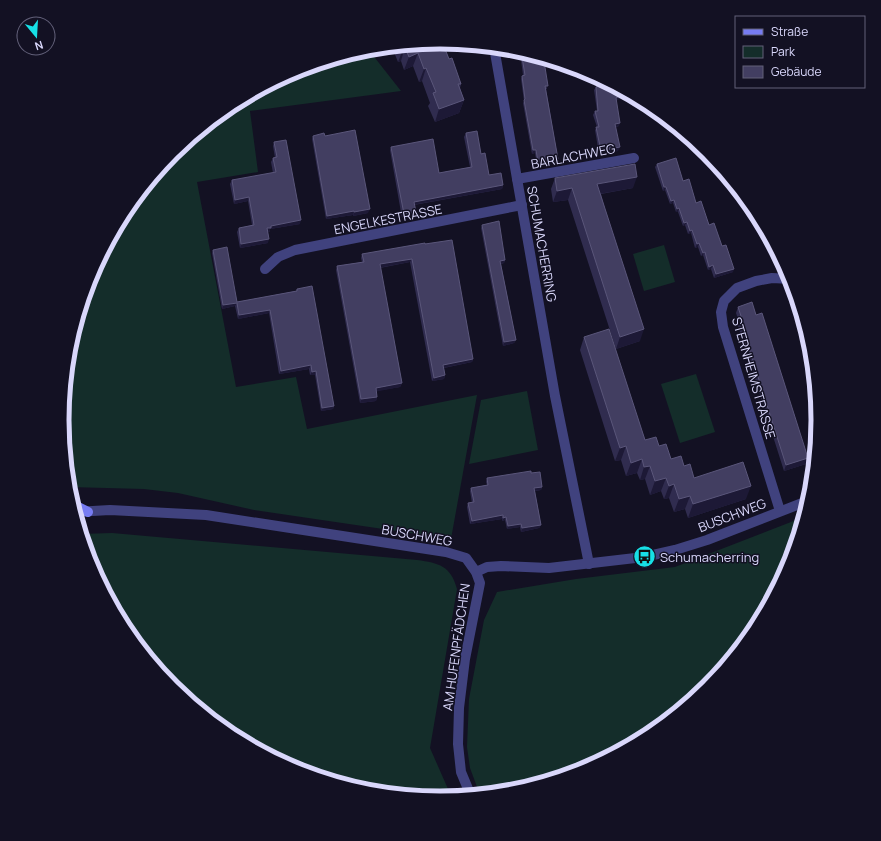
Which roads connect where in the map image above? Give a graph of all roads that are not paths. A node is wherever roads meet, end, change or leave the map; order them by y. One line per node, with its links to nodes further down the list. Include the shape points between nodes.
1 (495, 53): 3 (street, SCHUMACHERRING)
2 (634, 158): 3 (street, BARLACHWEG)
3 (517, 179): 4 (street, SCHUMACHERRING)
4 (522, 205): 5 (street, ENGELKESTRASSE, via 296,250 278,257); 13 (street, SCHUMACHERRING, via 555,396)
5 (265, 269)
6 (784, 279): 9 (street, STERNHEIMSTRASSE, via 756,281 737,288 724,301 721,312)
7 (803, 503): 9 (street, BUSCHWEG)
8 (80, 508): 11 (main road)
9 (780, 511): 13 (street, BUSCHWEG, via 675,550)
10 (81, 512): 11 (street, BUSCHWEG)
11 (88, 512): 12 (main road); 14 (street, BUSCHWEG, via 110,510 206,515 288,527 446,552 466,558)
12 (81, 514)
13 (589, 564): 14 (street, BUSCHWEG, via 549,568 501,566 487,567)
14 (476, 572): 15 (street, AM HUFENPFÄDCHEN, via 480,583 464,659 459,708 458,744 461,772)
15 (469, 791)

